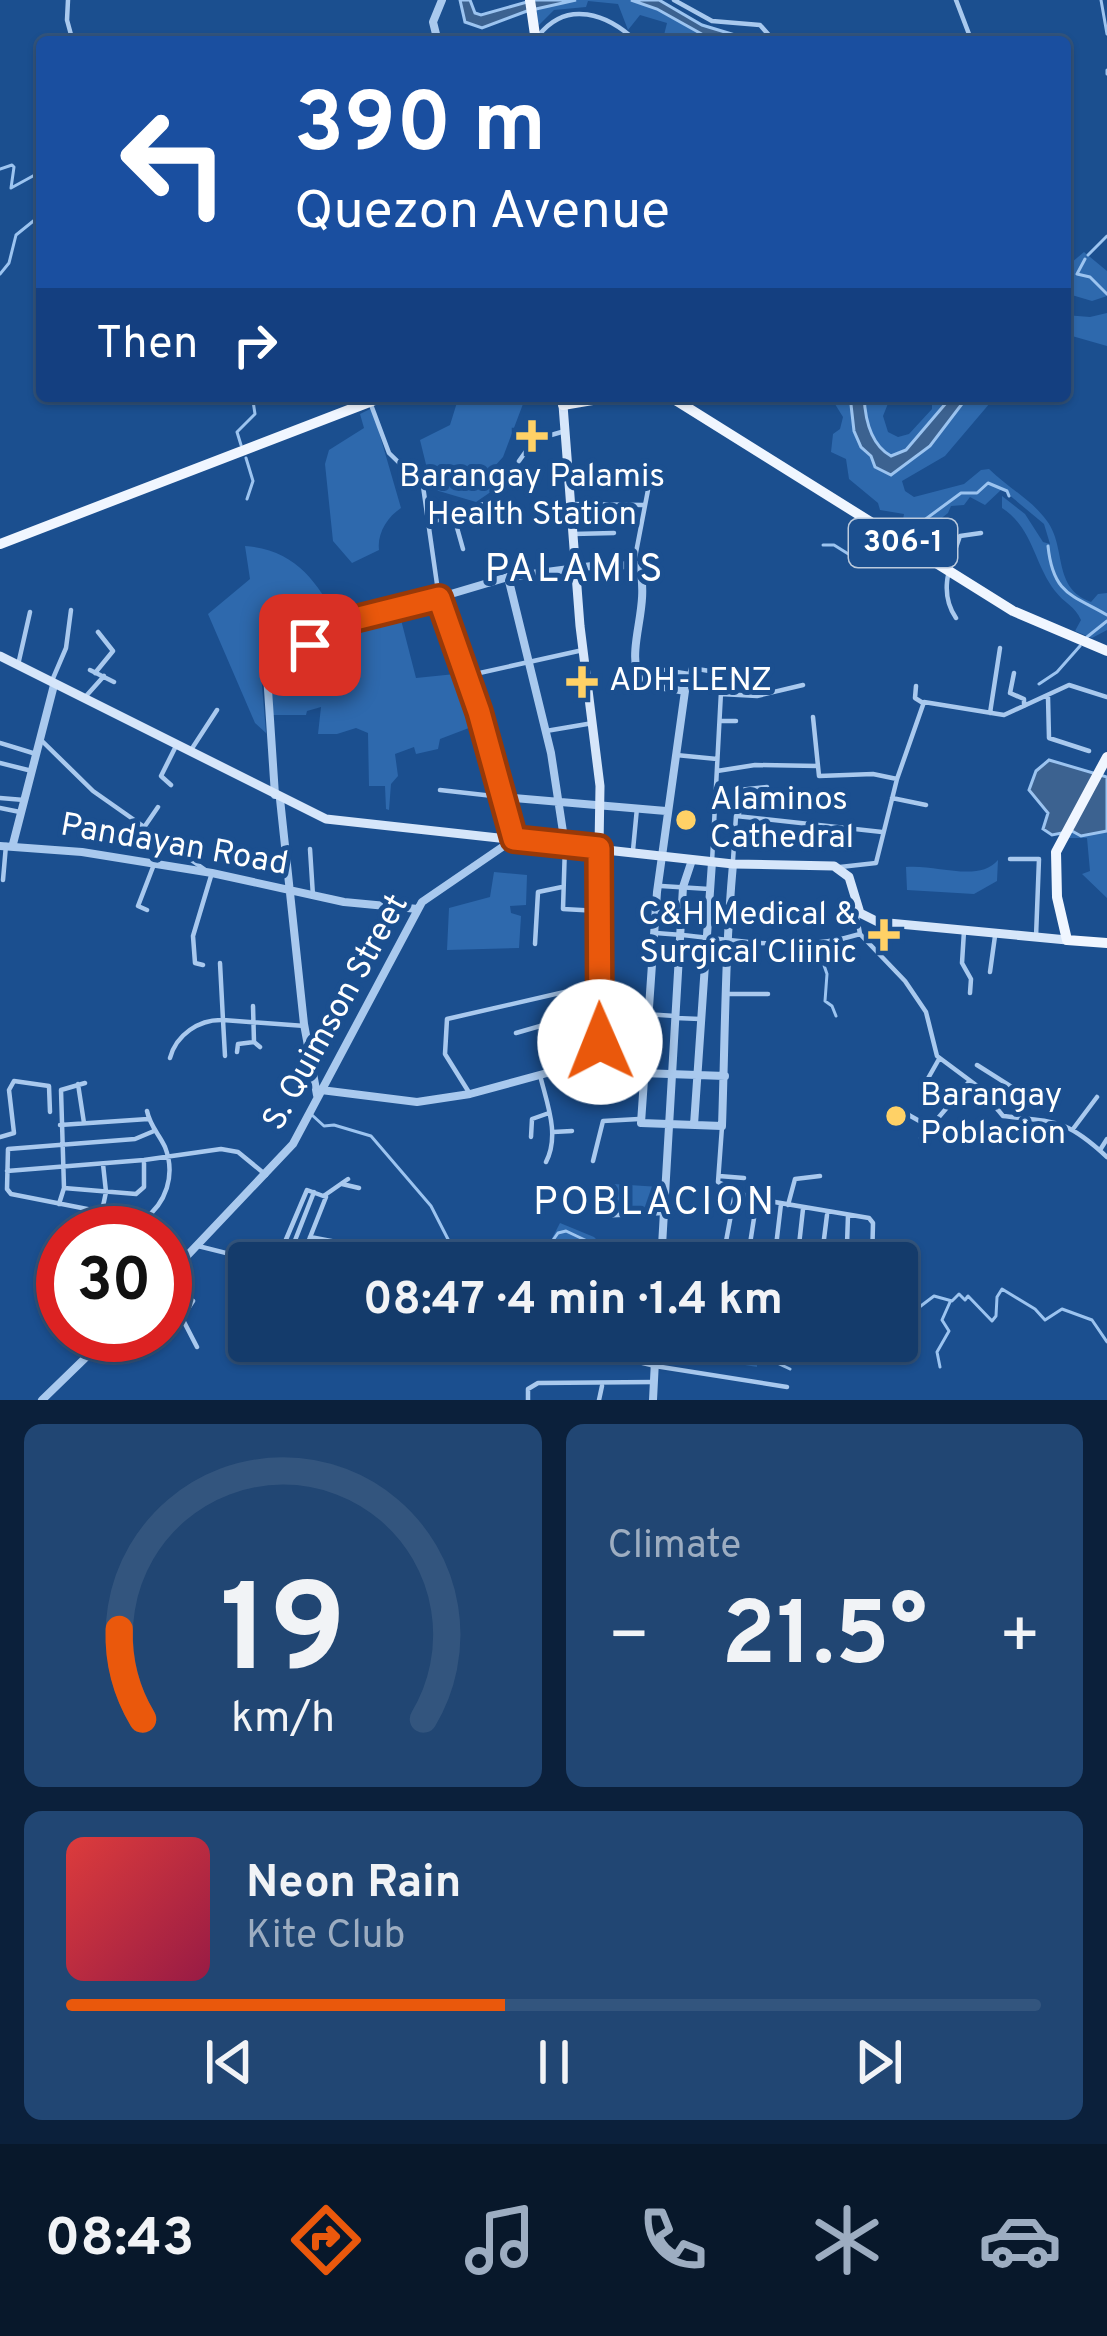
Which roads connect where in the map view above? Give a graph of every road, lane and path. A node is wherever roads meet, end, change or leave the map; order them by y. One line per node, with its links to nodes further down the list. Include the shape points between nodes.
1 (68, 0): 6 (street)
2 (442, 0): 7 (street)
3 (530, 0): 8 (main road)
4 (674, 0): 11 (street, via 712,21 760,25)
5 (956, 0): 12 (street)
6 (71, 36)
7 (436, 36)
8 (535, 36)
9 (540, 36): 10 (street, via 560,14 581,9)
10 (629, 36)
11 (770, 36)
12 (970, 36)
13 (370, 402): 25 (street, via 389,454 423,486); 29 (main road)
14 (562, 402): 16 (main road)
15 (679, 402): 33 (main road, 306-1)
16 (565, 431): 17 (street, via 534,440); 18 (main road)
17 (519, 461)
18 (568, 470): 19 (street); 22 (main road)
19 (614, 470)
20 (649, 490): 23 (street)
21 (492, 501): 24 (street)
22 (571, 504): 23 (street); 27 (main road)
23 (643, 505): 31 (street)
24 (454, 517): 25 (street); 30 (street)
25 (430, 523): 35 (street)
26 (614, 532): 27 (street)
27 (573, 533): 32 (main road)
28 (981, 533): 33 (street, via 960,536)
29 (0, 544)
30 (464, 549)
31 (634, 563): 32 (street); 55 (street, via 643,605 637,674)
32 (575, 568): 34 (street); 41 (main road)
33 (950, 572): 38 (street, via 943,586); 42 (main road, 306-1, via 1022,616)
34 (508, 577): 35 (street); 44 (street)
35 (439, 598): 50 (street); 88 (street, via 335,624 308,647 272,651)
36 (71, 610): 52 (street)
37 (30, 612): 45 (street)
38 (956, 618)
39 (98, 632): 49 (street, via 113,651 93,671)
40 (1000, 647): 63 (street)
41 (584, 650): 44 (street); 67 (main road)
42 (1107, 651)
43 (0, 656): 45 (main road)
44 (530, 660): 50 (street); 68 (street)
45 (18, 666): 52 (main road)
46 (664, 670): 47 (street)
47 (689, 672): 55 (street); 56 (street, via 723,674)
48 (1015, 673): 61 (street, via 1010,692)
49 (104, 676): 51 (street); 59 (street)
50 (466, 676): 89 (street)
51 (114, 682)
52 (53, 684): 59 (main road); 69 (street, Pandayan Road)
53 (803, 685): 56 (street, via 749,698)
54 (916, 686): 60 (street)
55 (685, 691): 75 (street)
56 (722, 694): 65 (street)
57 (1048, 697): 58 (street, via 1073,685); 61 (street); 72 (street, via 1048,736)
58 (1107, 698)
59 (83, 699): 71 (main road)
60 (922, 703): 63 (street); 84 (street)
61 (1024, 706): 63 (street)
62 (217, 710): 73 (street)
63 (990, 713)
64 (813, 717): 79 (street)
65 (720, 721): 66 (street); 77 (street)
66 (736, 722)
67 (593, 723): 68 (street); 94 (main road)
68 (545, 731): 93 (street)
69 (40, 739): 74 (street, Pandayan Road); 102 (street, via 93,791)
70 (0, 743): 74 (street)
71 (176, 746): 73 (main road); 85 (street, via 161,776)
72 (1089, 751)
73 (190, 752): 88 (main road)
74 (36, 754): 80 (street, Pandayan Road)
75 (676, 755): 77 (street); 99 (street)
76 (1107, 757): 139 (main road, via 1056,852)
77 (717, 759): 81 (street)
78 (0, 764): 80 (street)
79 (818, 766): 81 (street); 83 (street)
80 (32, 771): 92 (street, Pandayan Road)
81 (717, 771): 112 (street)
82 (809, 776): 83 (street)
83 (818, 776): 84 (street)
84 (897, 779): 91 (street)
85 (171, 784)
86 (766, 787): 101 (street, via 739,790)
87 (440, 790): 89 (street)
88 (275, 796): 104 (main road, via 333,821); 123 (street)
89 (502, 796): 93 (street); 104 (street)
90 (0, 798): 92 (street)
91 (892, 798): 95 (street); 103 (street)
92 (24, 800): 100 (street, Pandayan Road)
93 (560, 802): 94 (street); 106 (street)
94 (601, 805): 98 (street); 107 (main road)
95 (926, 805)
96 (158, 807): 102 (street)
97 (0, 808): 100 (street)
98 (638, 808): 99 (street); 109 (street)
99 (666, 811): 110 (street)
100 (20, 812): 105 (street, Pandayan Road)
101 (737, 816): 103 (street); 113 (street)
102 (145, 826): 117 (street)
103 (882, 832): 116 (street, via 874,865)
104 (514, 839): 106 (main road); 126 (street, S. Quimson Street)
105 (6, 845): 115 (street, Pandayan Road); 118 (street)
106 (565, 845): 107 (main road); 120 (street)
107 (599, 848): 109 (main road); 128 (street)
108 (310, 849): 124 (street)
109 (633, 851): 110 (main road)
110 (662, 856): 114 (main road); 119 (street)
111 (1010, 859): 137 (street, via 1039,859)
112 (712, 862): 113 (main road); 114 (main road); 122 (street)
113 (733, 864): 116 (main road); 138 (street)
114 (689, 865): 121 (street)
115 (154, 866): 117 (street, Pandayan Road); 127 (street, via 138,906)
116 (840, 867): 125 (main road)
117 (212, 873): 123 (street, Pandayan Road); 143 (street, via 193,938 195,962)
118 (3, 880)
119 (658, 886): 121 (street); 133 (street)
120 (563, 887): 128 (street, via 563,909); 141 (street, via 538,892)
121 (683, 887): 122 (street); 134 (street)
122 (709, 889): 136 (street)
123 (291, 891): 124 (street, Pandayan Road); 156 (street)
124 (313, 896): 126 (street, Pandayan Road)
125 (855, 904): 129 (main road); 130 (street)
126 (418, 909): 172 (street, S. Quimson Street)
127 (147, 910)
128 (599, 911): 145 (street)
129 (870, 919): 130 (street); 131 (main road)
130 (857, 923): 135 (street)
131 (964, 931): 132 (main road); 146 (street)
132 (995, 933): 137 (main road); 144 (street)
133 (654, 934): 134 (street); 151 (street)
134 (680, 934): 136 (street); 152 (street)
135 (860, 934): 138 (street, via 806,945); 161 (street, via 922,1004)
136 (706, 936): 138 (street); 154 (street)
137 (1036, 937): 139 (main road)
138 (726, 939): 147 (street)
139 (1070, 941): 140 (main road)
140 (1107, 943)
141 (536, 944)
142 (220, 963): 153 (street)
143 (203, 965)
144 (990, 972)
145 (599, 984): 150 (street); 173 (street, via 447,1019 445,1054)
146 (970, 993)
147 (725, 994): 148 (street); 168 (street)
148 (768, 994)
149 (253, 1006): 155 (street)
150 (599, 1010): 151 (street); 157 (street); 163 (street)
151 (649, 1014): 152 (street); 164 (street)
152 (675, 1017): 154 (street); 165 (street)
153 (223, 1019): 155 (street); 159 (street); 160 (street, via 197,1024)
154 (700, 1019): 167 (street)
155 (253, 1022): 156 (street); 158 (street, via 257,1044 238,1044)
156 (304, 1027): 172 (street)
157 (516, 1034)
158 (237, 1052)
159 (225, 1056)
160 (170, 1058)
161 (939, 1059): 169 (street); 170 (street)
162 (977, 1066): 171 (street)
163 (599, 1070): 164 (street); 166 (street)
164 (643, 1072): 165 (street); 180 (street)
165 (670, 1073): 167 (street); 182 (street)
166 (540, 1074): 173 (street); 177 (street)
167 (695, 1074): 168 (street); 184 (street)
168 (724, 1076): 185 (street)
169 (970, 1081): 178 (street); 186 (street)
170 (922, 1089)
171 (1011, 1090): 174 (street); 178 (street)
172 (319, 1093): 173 (street, via 404,1102); 205 (street, S. Quimson Street)
173 (470, 1094)
174 (1026, 1096)
175 (1097, 1097): 187 (street)
176 (50, 1112): 191 (street, via 50,1087 14,1081 14,1133)
177 (549, 1113): 190 (street); 192 (street, via 532,1119)
178 (996, 1113): 187 (street)
179 (907, 1114): 186 (street)
180 (639, 1119): 182 (street); 200 (street, via 604,1120)
181 (84, 1123): 183 (street); 183 (street, via 81,1083 61,1088); 188 (street, via 147,1115)
182 (668, 1124): 184 (street); 223 (street)
183 (61, 1125): 195 (street)
184 (694, 1125): 185 (street)
185 (722, 1126): 206 (street)
186 (930, 1127): 193 (street)
187 (1073, 1130): 196 (street)
188 (154, 1131): 195 (street); 197 (street)
189 (572, 1131): 190 (street)
190 (553, 1132): 201 (street)
191 (0, 1137)
192 (531, 1137)
193 (921, 1138)
194 (1107, 1139): 196 (street)
195 (62, 1144): 203 (street); 204 (street, via 8,1149)
196 (1100, 1150): 198 (street)
197 (168, 1156): 199 (street); 205 (street, via 231,1149); 220 (street)
198 (1107, 1157)
199 (144, 1160): 202 (street); 211 (street, via 140,1192)
200 (593, 1161)
201 (546, 1162)
202 (103, 1164): 203 (street); 211 (street)
203 (63, 1167): 204 (street); 209 (street)
204 (7, 1171): 216 (street, via 9,1193)
205 (266, 1175): 239 (street, S. Quimson Street)
206 (719, 1176): 208 (street); 213 (street)
207 (820, 1176): 217 (street, via 791,1182)
208 (744, 1178)
209 (64, 1188): 211 (street); 216 (street)
210 (358, 1188): 214 (street, via 345,1182)
211 (106, 1192): 219 (street)
212 (314, 1192): 214 (street); 227 (street, via 303,1194); 228 (street)
213 (735, 1193): 215 (street); 232 (street)
214 (325, 1195): 226 (street)
215 (758, 1199): 217 (street); 233 (street)
216 (59, 1204): 218 (street)
217 (785, 1204): 221 (street); 234 (street)
218 (67, 1206)
219 (103, 1206)
220 (157, 1206)
221 (803, 1209): 222 (street); 235 (street)
222 (828, 1212): 225 (street); 236 (street)
223 (663, 1213): 224 (street); 231 (street)
224 (595, 1216)
225 (848, 1216): 237 (street); 238 (street, via 868,1218)
226 (310, 1237): 229 (street); 230 (street)
227 (284, 1242)
228 (294, 1242)
229 (308, 1242)
230 (330, 1242)
231 (662, 1242)
232 (726, 1242)
233 (751, 1242)
234 (777, 1242)
235 (799, 1242)
236 (824, 1242)
237 (847, 1242)
238 (872, 1242)
239 (198, 1246): 240 (street, S. Quimson Street); 241 (street)
240 (192, 1252)
241 (228, 1254)
242 (192, 1337): 243 (street)
243 (197, 1347)
244 (81, 1362): 251 (street)
245 (639, 1362): 247 (street)
246 (655, 1362): 247 (street)
247 (655, 1366): 248 (street); 250 (street)
248 (654, 1382): 249 (street); 254 (street)
249 (602, 1386): 252 (street, via 538,1384); 253 (street)
250 (788, 1387)
251 (42, 1400)
252 (528, 1400)
253 (599, 1400)
254 (653, 1400)

